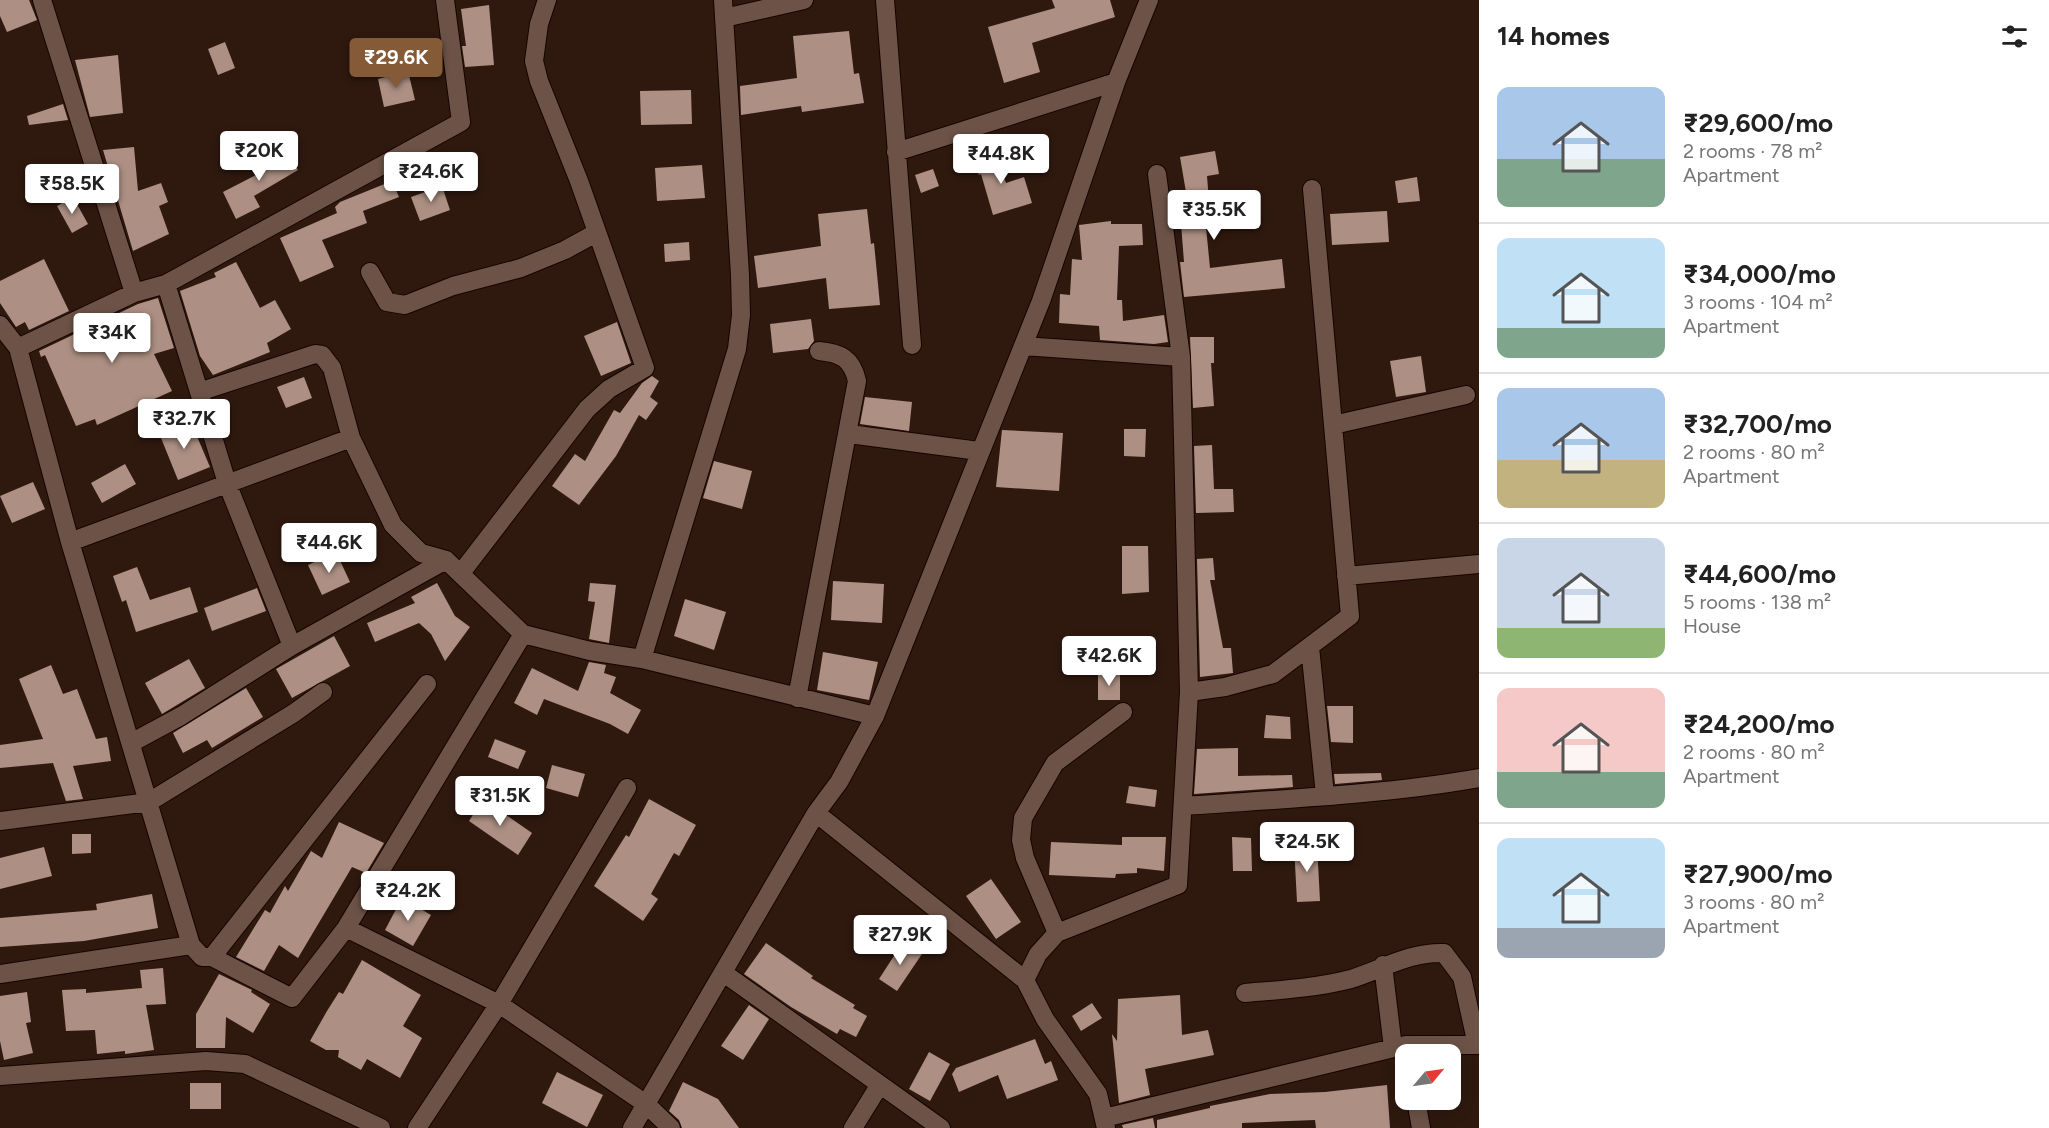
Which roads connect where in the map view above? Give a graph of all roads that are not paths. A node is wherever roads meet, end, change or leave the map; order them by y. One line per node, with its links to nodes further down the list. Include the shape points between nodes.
1 (42, 0): 15 (street)
2 (445, 0): 14 (street, via 461,122)
3 (547, 0): 12 (street, via 534,62)
4 (804, 0): 7 (street)
5 (885, 0): 9 (street)
6 (1149, 0): 8 (street)
7 (724, 9): 37 (street, via 740,275 737,349)
8 (1116, 82): 9 (street); 18 (street)
9 (896, 152): 17 (street)
10 (1157, 174): 21 (street)
11 (1312, 189): 24 (street)
12 (596, 233): 13 (street, via 537,261 405,305 387,302); 32 (street, via 645,368 609,389 587,409)
13 (370, 272)
14 (166, 284): 15 (street); 22 (street)
15 (134, 293): 19 (street)
16 (0, 325): 19 (street)
17 (912, 345)
18 (1023, 346): 21 (street); 27 (street)
19 (18, 348): 29 (street)
20 (819, 351): 25 (street, via 837,353 854,368 857,381)
21 (1181, 357): 40 (street)
22 (199, 392): 26 (street, via 322,355 332,368); 28 (street)
23 (1466, 395): 24 (street)
24 (1332, 425): 33 (street)
25 (849, 434): 27 (street); 41 (street)
26 (351, 438): 28 (street); 30 (street, via 393,525 421,553)
27 (979, 451): 43 (street)
28 (226, 483): 29 (street); 35 (street)
29 (70, 542): 44 (street)
30 (446, 560): 32 (street); 35 (street)
31 (1479, 564): 33 (street)
32 (461, 573): 34 (street)
33 (1346, 576): 36 (street, via 1350,616)
34 (523, 634): 37 (street); 52 (street)
35 (292, 646): 44 (street)
36 (1310, 646): 40 (street, via 1273,674); 47 (street)
37 (642, 659): 41 (street)
38 (427, 684): 55 (street)
39 (323, 692): 48 (street)
40 (1189, 692): 49 (street)
41 (797, 698): 43 (street)
42 (1123, 712): 53 (street, via 1055,763 1023,818 1021,840 1025,858)
43 (875, 717): 50 (street, via 839,782)
44 (131, 743): 48 (street)
45 (1479, 778): 47 (street)
46 (627, 788): 61 (street)
47 (1325, 795): 49 (street)
48 (149, 802): 51 (street); 54 (street)
49 (1183, 806): 53 (street, via 1178,885)
50 (816, 813): 58 (street); 59 (street)
51 (0, 821)
52 (346, 928): 55 (street, via 292,998); 61 (street)
53 (1057, 933): 59 (street, via 1038,954)
54 (191, 945): 55 (street, via 202,957); 57 (street)
55 (212, 957)
56 (1383, 965): 60 (street, via 1321,986); 62 (street); 63 (street, via 1422,952 1444,952 1462,977)
57 (0, 974)
58 (725, 974): 67 (street); 68 (street)
59 (1024, 980): 70 (street, via 1045,1019 1098,1094)
60 (1245, 993)
61 (499, 1004): 68 (street); 72 (street)
62 (1401, 1044)
63 (1478, 1045): 64 (street)
64 (1461, 1046)
65 (1395, 1051): 70 (street)
66 (0, 1076): 71 (street, via 206,1061 245,1064)
67 (879, 1086): 75 (street); 76 (street)
68 (646, 1104): 73 (street); 74 (street)
69 (1418, 1110): 77 (street)
70 (1105, 1123)
71 (381, 1128)
72 (417, 1128)
73 (632, 1128)
74 (671, 1128)
75 (853, 1128)
76 (940, 1128)
77 (1421, 1128)

